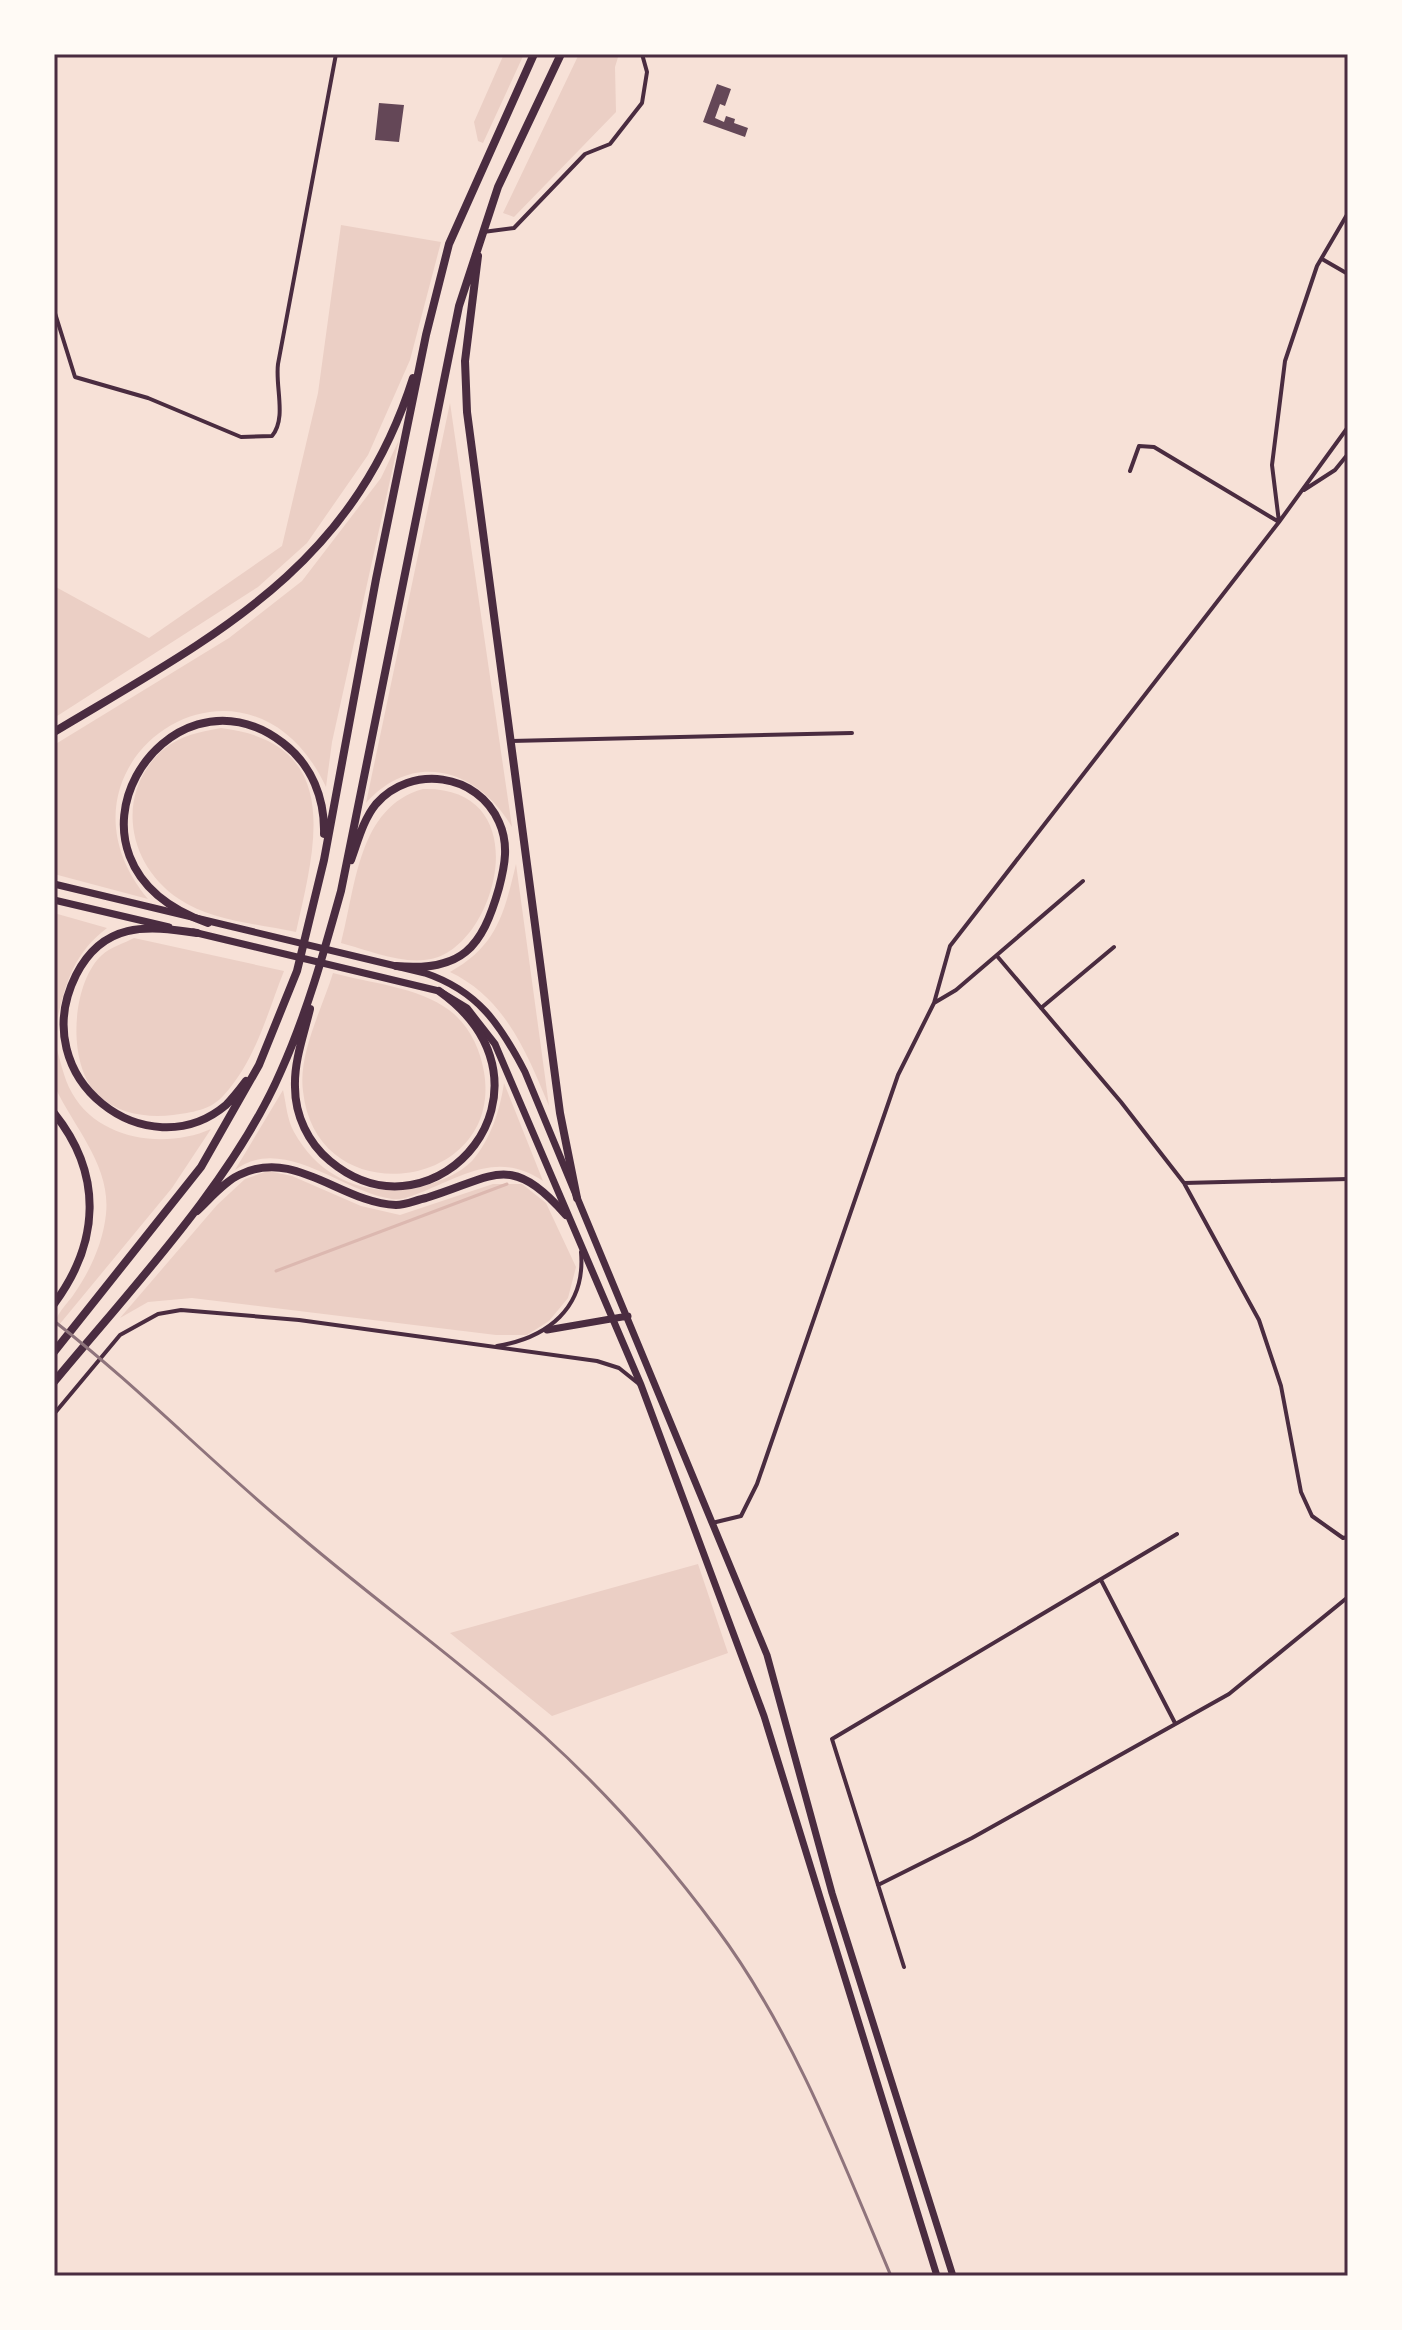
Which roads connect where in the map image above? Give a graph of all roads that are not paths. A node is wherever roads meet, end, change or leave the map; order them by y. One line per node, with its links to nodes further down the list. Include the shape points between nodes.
1 (336, 54): 9 (street, via 278,364 280,418 272,436 241,437 148,398 75,377)
2 (534, 54): 10 (highway, via 449,244)
3 (561, 54): 6 (highway)
4 (642, 54): 6 (street, via 647,72 642,103 610,144 585,154 514,228)
5 (1348, 213): 7 (street)
6 (480, 233): 18 (highway, via 465,361 467,412); 22 (highway, via 456,319)
7 (1321, 259): 8 (street); 15 (street, via 1285,361 1272,465)
8 (1348, 274)
9 (54, 310)
10 (426, 335): 16 (highway, via 384,452 321,545 212,637); 19 (highway)
11 (1348, 427): 14 (street)
12 (1348, 454): 14 (street, via 1335,470)
13 (1130, 471): 15 (street, via 1139,446 1154,447)
14 (1301, 491): 15 (street)
15 (1279, 522): 31 (street, via 950,946)
16 (54, 732)
17 (852, 733): 18 (street)
18 (511, 741): 37 (highway, via 560,1113)
19 (324, 860): 24 (highway, via 322,804 310,774 290,748 266,732 232,722 203,724 175,734 151,753 134,777 125,807 125,840 136,871 157,896); 33 (highway, via 297,971)
20 (1083, 881): 27 (street)
21 (54, 884): 24 (main road)
22 (341, 891): 28 (highway, via 368,816 393,790 427,778 451,780 489,805 501,824 506,858 487,928 473,946 445,965); 29 (highway)
23 (54, 900): 25 (main road)
24 (208, 923): 28 (main road)
25 (197, 933): 30 (main road); 33 (highway, via 140,927 94,949 64,1007 61,1030 72,1067 81,1084 111,1111 168,1125 190,1122 226,1105)
26 (1114, 947): 32 (street)
27 (997, 956): 31 (street); 32 (street)
28 (396, 966): 37 (main road, via 459,987 497,1022 525,1072)
29 (318, 974): 30 (highway, via 295,1074 301,1120 327,1159 352,1176 382,1185 413,1184 442,1173 477,1143 491,1115 495,1083 490,1052 475,1024); 39 (highway, via 280,1073 226,1166)
30 (439, 991): 38 (main road, via 467,1008 495,1044)
31 (934, 1003): 50 (street, via 898,1075 757,1484 741,1516)
32 (1041, 1008): 36 (street)
33 (259, 1065): 46 (highway, via 201,1167)
34 (54, 1113): 41 (highway, via 73,1136 91,1204 73,1278)
35 (1348, 1179): 36 (street)
36 (1184, 1183): 52 (street, via 1259,1320 1281,1386 1301,1492 1312,1516)
37 (577, 1198): 42 (main road)
38 (566, 1215): 39 (highway, via 545,1191 512,1174 491,1175 400,1205 371,1202 290,1167 265,1167 238,1175); 40 (main road)
39 (185, 1222): 47 (highway)
40 (580, 1249): 43 (main road); 44 (street, via 582,1268 571,1304)
41 (54, 1304)
42 (628, 1316): 43 (main road); 50 (main road)
43 (610, 1319): 44 (main road); 48 (main road)
44 (547, 1330): 45 (street, via 525,1342)
45 (490, 1346): 48 (street, via 597,1361 619,1368); 49 (street, via 181,1310 158,1314 120,1335)
46 (54, 1352)
47 (54, 1382)
48 (641, 1385): 58 (main road, via 764,1716)
49 (54, 1414)
50 (711, 1523): 59 (main road, via 767,1655 832,1893)
51 (1177, 1534): 53 (street)
52 (1348, 1537)
53 (1101, 1580): 55 (street); 56 (street, via 832,1739)
54 (1348, 1597): 55 (street, via 1229,1694)
55 (1175, 1723): 56 (street)
56 (878, 1885): 57 (street)
57 (904, 1967)
58 (937, 2276)
59 (953, 2276)

